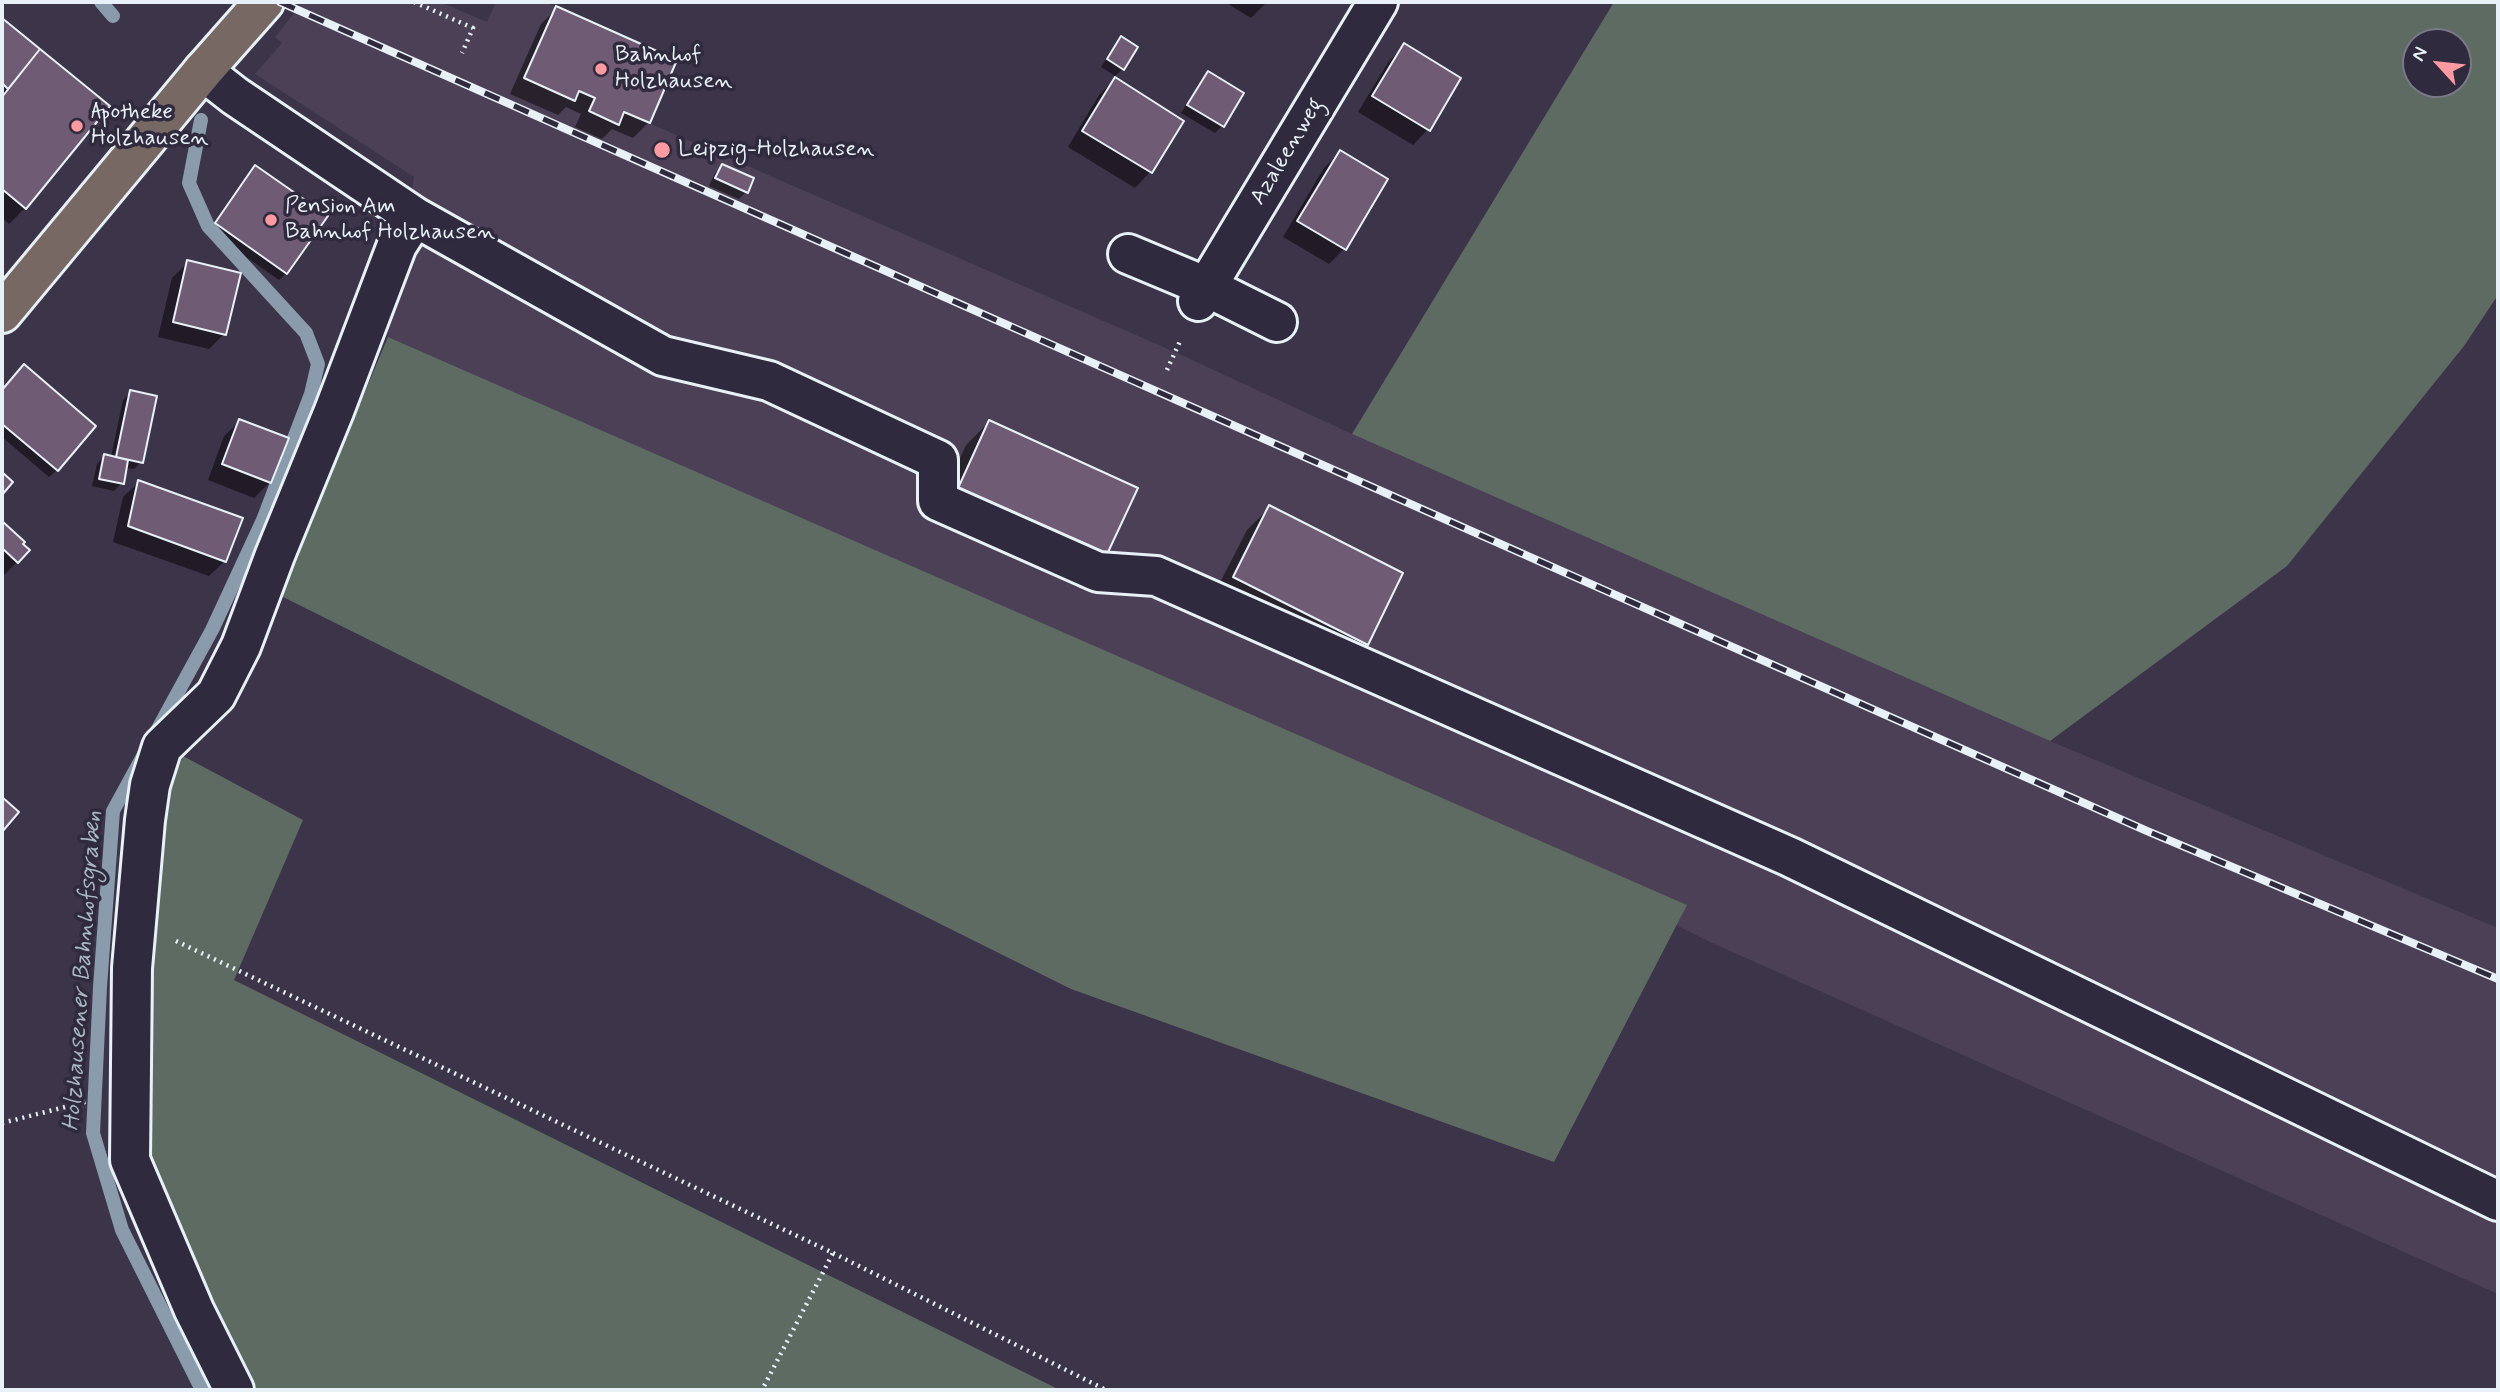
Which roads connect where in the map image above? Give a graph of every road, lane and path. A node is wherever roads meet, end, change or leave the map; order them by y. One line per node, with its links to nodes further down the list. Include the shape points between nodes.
1 (264, 2): 5 (main road)
2 (414, 2): 4 (path, via 473,28)
3 (1378, 2): 8 (street, Azaleenweg)
4 (462, 53)
5 (203, 71): 6 (street); 9 (main road)
6 (415, 217): 11 (street, via 397,244 241,646 216,695 162,747 150,785); 14 (street, via 663,356 769,381 938,460 938,501 1098,572 1156,576 1777,851)
7 (1128, 254): 8 (street)
8 (1202, 294): 10 (street)
9 (2, 313)
10 (1277, 322)
11 (136, 922): 15 (path); 16 (street, via 130,1160)
12 (77, 1104): 13 (path)
13 (2, 1124)
14 (2498, 1201)
15 (833, 1253): 17 (path); 18 (path)
16 (234, 1390)
17 (762, 1390)
18 (1106, 1390)

